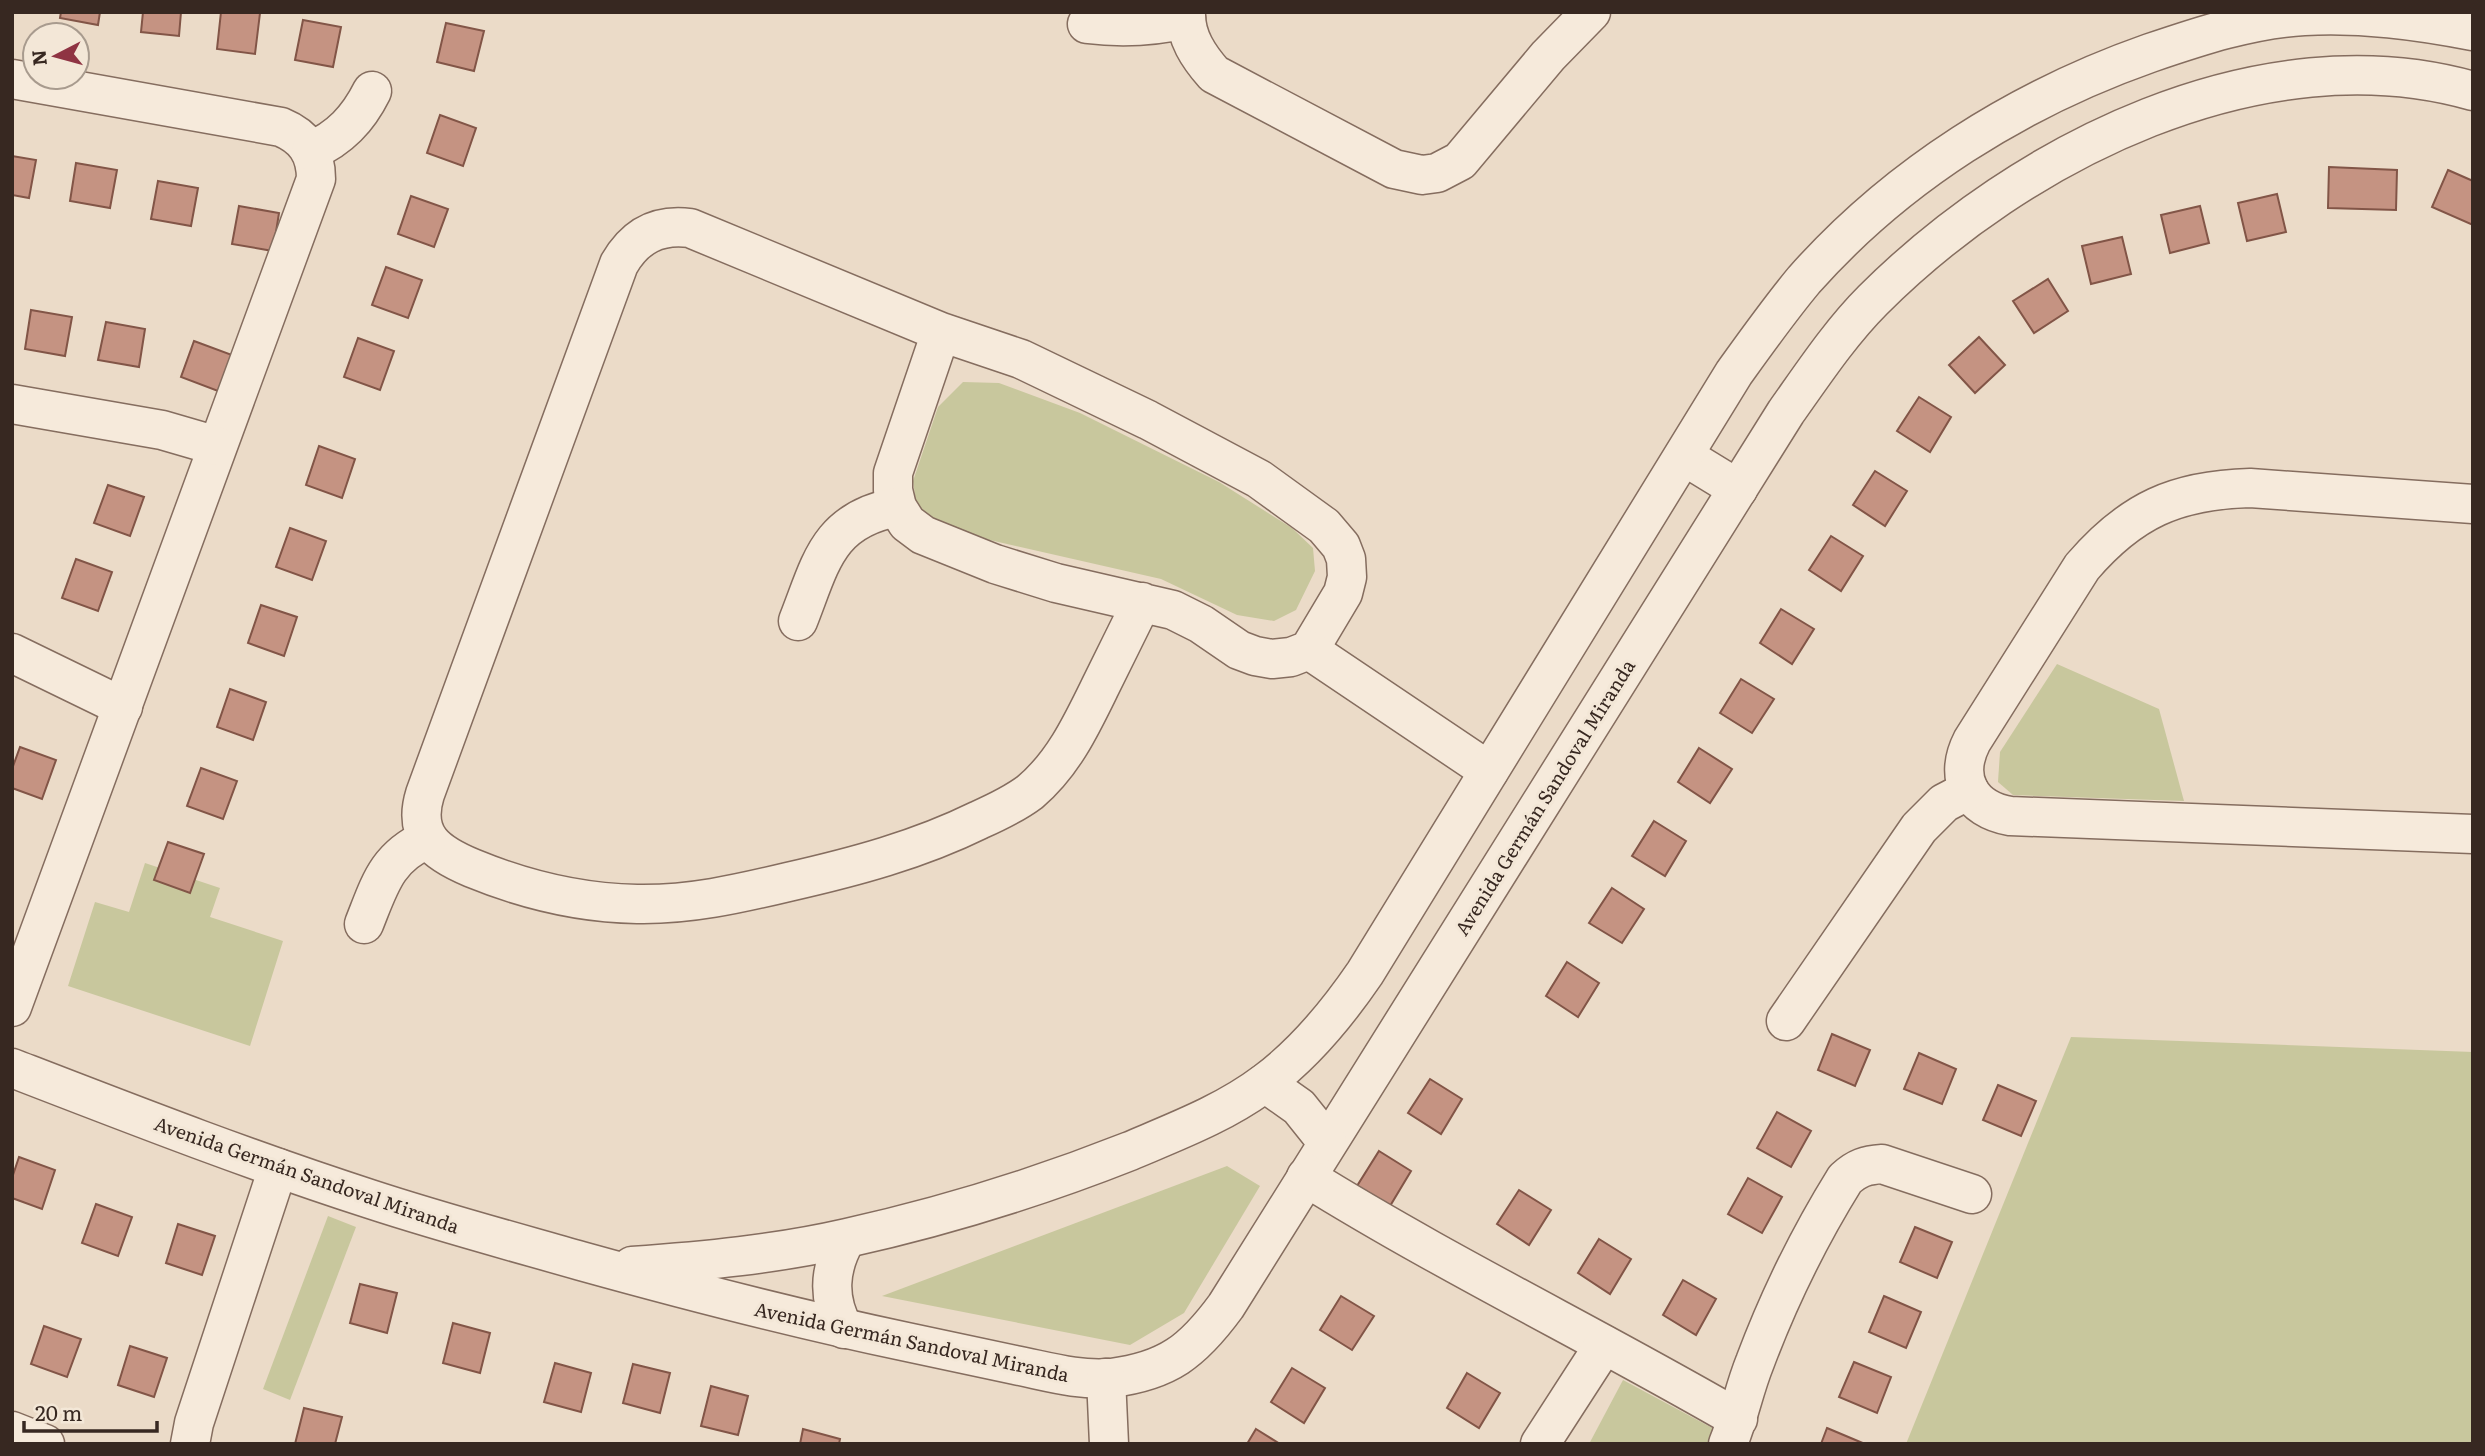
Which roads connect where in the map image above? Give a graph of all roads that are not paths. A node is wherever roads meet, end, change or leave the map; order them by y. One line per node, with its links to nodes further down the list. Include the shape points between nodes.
1 (1591, 12): 3 (street, via 1460,161 1422,175 1394,169 1214,74 1191,40)
2 (2353, 14): 5 (street, Avenida Germán Sandoval Miranda); 6 (street); 14 (street, Avenida Germán Sandoval Miranda, via 2289,18 2191,38 2034,103 1935,162 1854,229 1805,280 1734,373)
3 (1186, 16): 4 (street, via 1161,25)
4 (1087, 24)
5 (2473, 31)
6 (2356, 77): 9 (street, Avenida Germán Sandoval Miranda, via 2415,80); 15 (street, Avenida Germán Sandoval Miranda, via 2260,86 2167,111 2088,145 1986,205 1945,235 1871,302 1826,355)
7 (12, 79): 10 (street, via 281,127 304,140)
8 (372, 91): 10 (street, via 354,122)
9 (2473, 91)
10 (311, 151): 13 (street, via 316,165 312,193)
11 (941, 332): 17 (street, via 893,473); 20 (street, via 1021,359 1148,420 1259,479 1324,526 1341,546 1348,577); 26 (street, via 690,228 662,228 636,241 619,264 425,794 421,822)
12 (12, 404): 13 (street, via 162,430)
13 (217, 446): 22 (street)
14 (1684, 456): 15 (street); 23 (street, Avenida Germán Sandoval Miranda)
15 (1738, 489): 32 (street, Avenida Germán Sandoval Miranda)
16 (2473, 504): 24 (street, via 2250,488 2180,496 2148,510 2108,538 2082,567 1966,753)
17 (897, 507): 18 (street, via 907,523 923,535 995,564); 19 (street, via 876,511 839,534 826,551)
18 (1142, 602): 20 (street, via 1173,610 1255,656 1291,657); 26 (street, via 1077,732 1044,779 1012,804 896,854 722,898 635,904 542,891 499,879 456,861)
19 (798, 621)
20 (1309, 650): 23 (street)
21 (12, 653): 22 (street)
22 (123, 707): 28 (street)
23 (1489, 771): 31 (street, Avenida Germán Sandoval Miranda, via 1339,1010)
24 (1969, 790): 25 (street, via 1986,809 2010,816); 29 (street, via 1944,803 1919,828)
25 (2473, 834)
26 (427, 839): 27 (street, via 392,863)
27 (364, 924)
28 (12, 1007)
29 (1786, 1021)
30 (12, 1068): 33 (street, Avenida Germán Sandoval Miranda)
31 (1265, 1083): 32 (street, via 1299,1107); 36 (street, Avenida Germán Sandoval Miranda, via 1222,1111 1100,1163)
32 (1327, 1142): 34 (street, Avenida Germán Sandoval Miranda)
33 (278, 1168): 37 (street, Avenida Germán Sandoval Miranda); 44 (street)
34 (1306, 1177): 39 (street); 40 (street, Avenida Germán Sandoval Miranda, via 1226,1306 1195,1345 1161,1367)
35 (1972, 1194): 42 (street, via 1882,1164 1868,1164 1845,1179 1776,1309)
36 (846, 1239): 37 (street, Avenida Germán Sandoval Miranda, via 746,1255); 38 (street, via 831,1286)
37 (606, 1268): 38 (street, Avenida Germán Sandoval Miranda)
38 (844, 1329): 40 (street, Avenida Germán Sandoval Miranda, via 1060,1374)
39 (1604, 1345): 42 (street, via 1646,1365); 46 (street)
40 (1106, 1378): 45 (street)
41 (12, 1431): 43 (street)
42 (1733, 1431)
43 (44, 1444)
44 (190, 1444)
45 (1109, 1444)
46 (1539, 1444)

